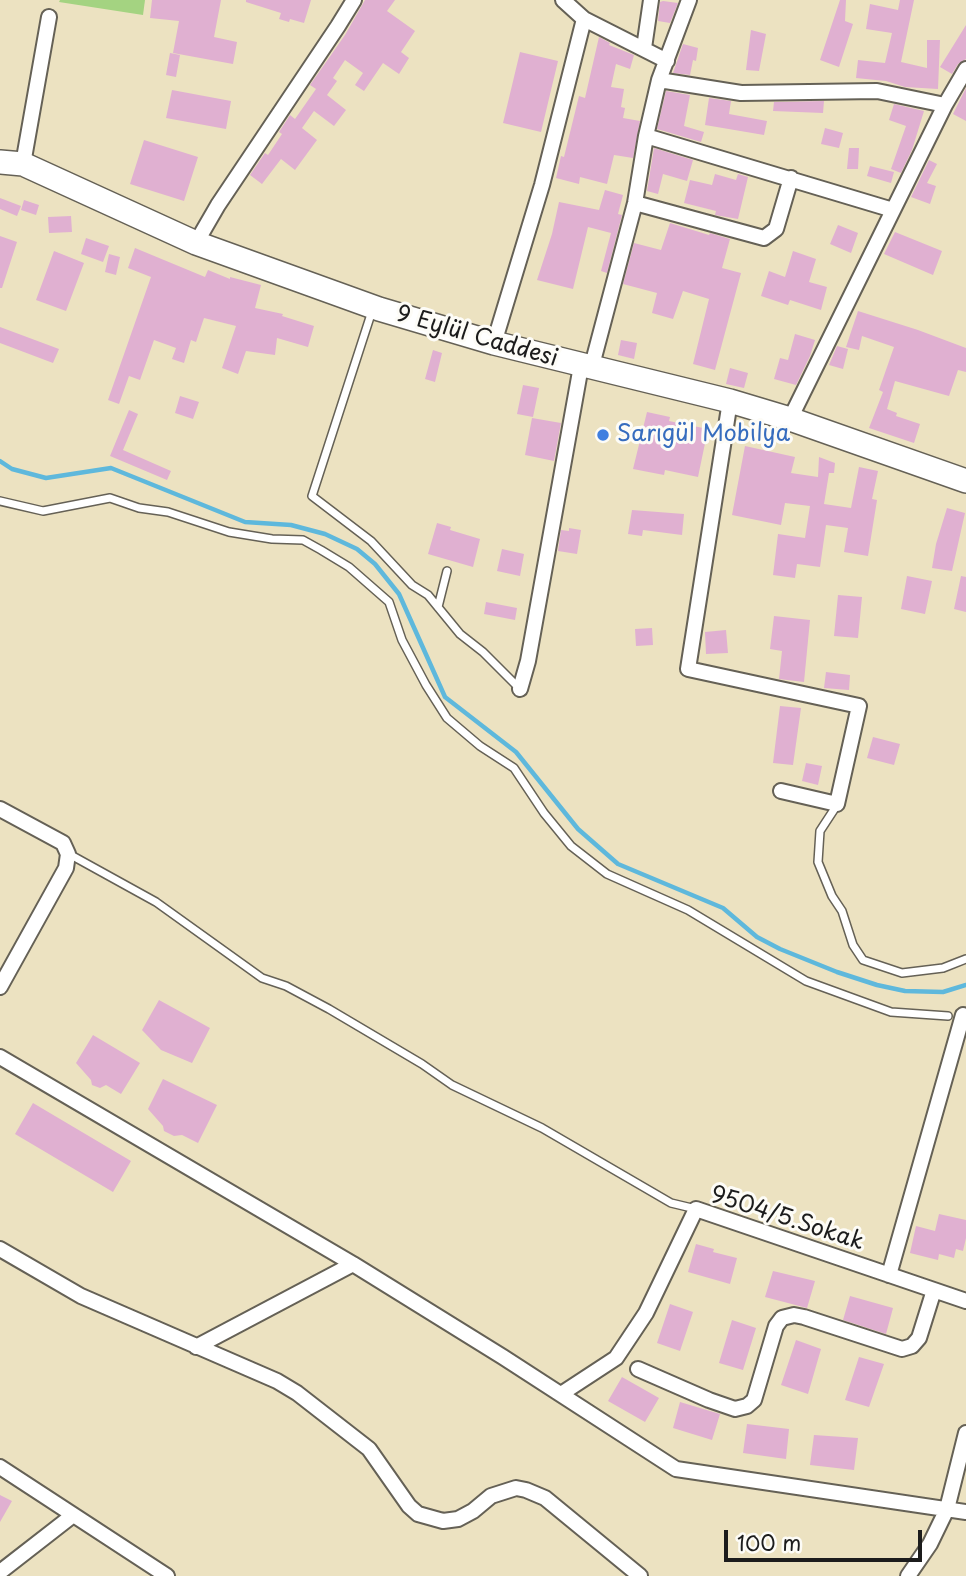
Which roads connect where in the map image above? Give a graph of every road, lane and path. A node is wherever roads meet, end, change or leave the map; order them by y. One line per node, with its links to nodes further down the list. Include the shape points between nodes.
1 (354, 0): 18 (street)
2 (563, 0): 6 (street)
3 (650, 0): 7 (street)
4 (689, 0): 8 (street)
5 (49, 17): 14 (street)
6 (584, 19): 7 (street); 20 (street, via 542,185)
7 (645, 48): 8 (street)
8 (667, 61): 10 (street)
9 (966, 69): 11 (street)
10 (659, 80): 11 (street, via 741,93 877,91); 12 (street)
11 (945, 105): 17 (street)
12 (646, 136): 15 (street); 16 (street)
13 (0, 162): 14 (main road, 9 Eylül Caddesi)
14 (23, 164): 18 (main road, 9 Eylül Caddesi)
15 (791, 178): 16 (street, via 776,229 764,239); 17 (street)
16 (635, 203): 21 (street)
17 (893, 210): 23 (street)
18 (196, 243): 19 (main road, 9 Eylül Caddesi)
19 (373, 307): 20 (main road, 9 Eylül Caddesi); 27 (lane, via 312,496 371,541)
20 (494, 344): 21 (main road, 9 Eylül Caddesi)
21 (586, 367): 22 (main road, 9 Eylül Caddesi); 28 (street)
22 (730, 401): 23 (main road, 9 Eylül Caddesi); 30 (street, via 688,669 859,706)
23 (790, 419): 24 (main road, 9 Eylül Caddesi)
24 (966, 481)
25 (0, 501): 35 (lane, via 43,511 110,498 229,532 303,540 349,567 389,603 402,640 447,718 514,768 571,846 607,874 697,915 806,981 891,1012)
26 (447, 571): 27 (lane)
27 (438, 607): 28 (lane, via 460,635)
28 (520, 689)
29 (781, 791): 30 (street)
30 (837, 804): 33 (lane, via 820,831 818,862 863,960 902,973)
31 (0, 810): 32 (street, via 63,843)
32 (68, 854): 34 (street, via 66,868); 37 (lane, via 156,902 262,978 329,1009 452,1085 541,1128 671,1203)
33 (966, 960)
34 (0, 987)
35 (959, 1016): 40 (street)
36 (0, 1057): 39 (street)
37 (696, 1209): 40 (street, 9504/5.Sokak); 45 (street, 9504/5.Sokak, via 646,1313 616,1358)
38 (0, 1249): 43 (street, via 81,1296)
39 (353, 1264): 43 (street); 45 (street)
40 (889, 1275): 41 (street, 9504/5.Sokak)
41 (934, 1290): 42 (street, 9504/5.Sokak); 44 (street, via 919,1338 902,1349 804,1317 782,1318 754,1400 747,1406 735,1409)
42 (966, 1301)
43 (196, 1347): 53 (street, via 277,1381 308,1401 369,1449 418,1514 443,1521 458,1519 505,1490 526,1490 545,1498)
44 (638, 1369)
45 (561, 1394): 48 (street, via 676,1469)
46 (966, 1433): 48 (street)
47 (0, 1467): 50 (street)
48 (947, 1509): 49 (street); 54 (street)
49 (966, 1512)
50 (72, 1516): 51 (street); 52 (street)
51 (0, 1572)
52 (167, 1576)
53 (640, 1576)
54 (908, 1576)

